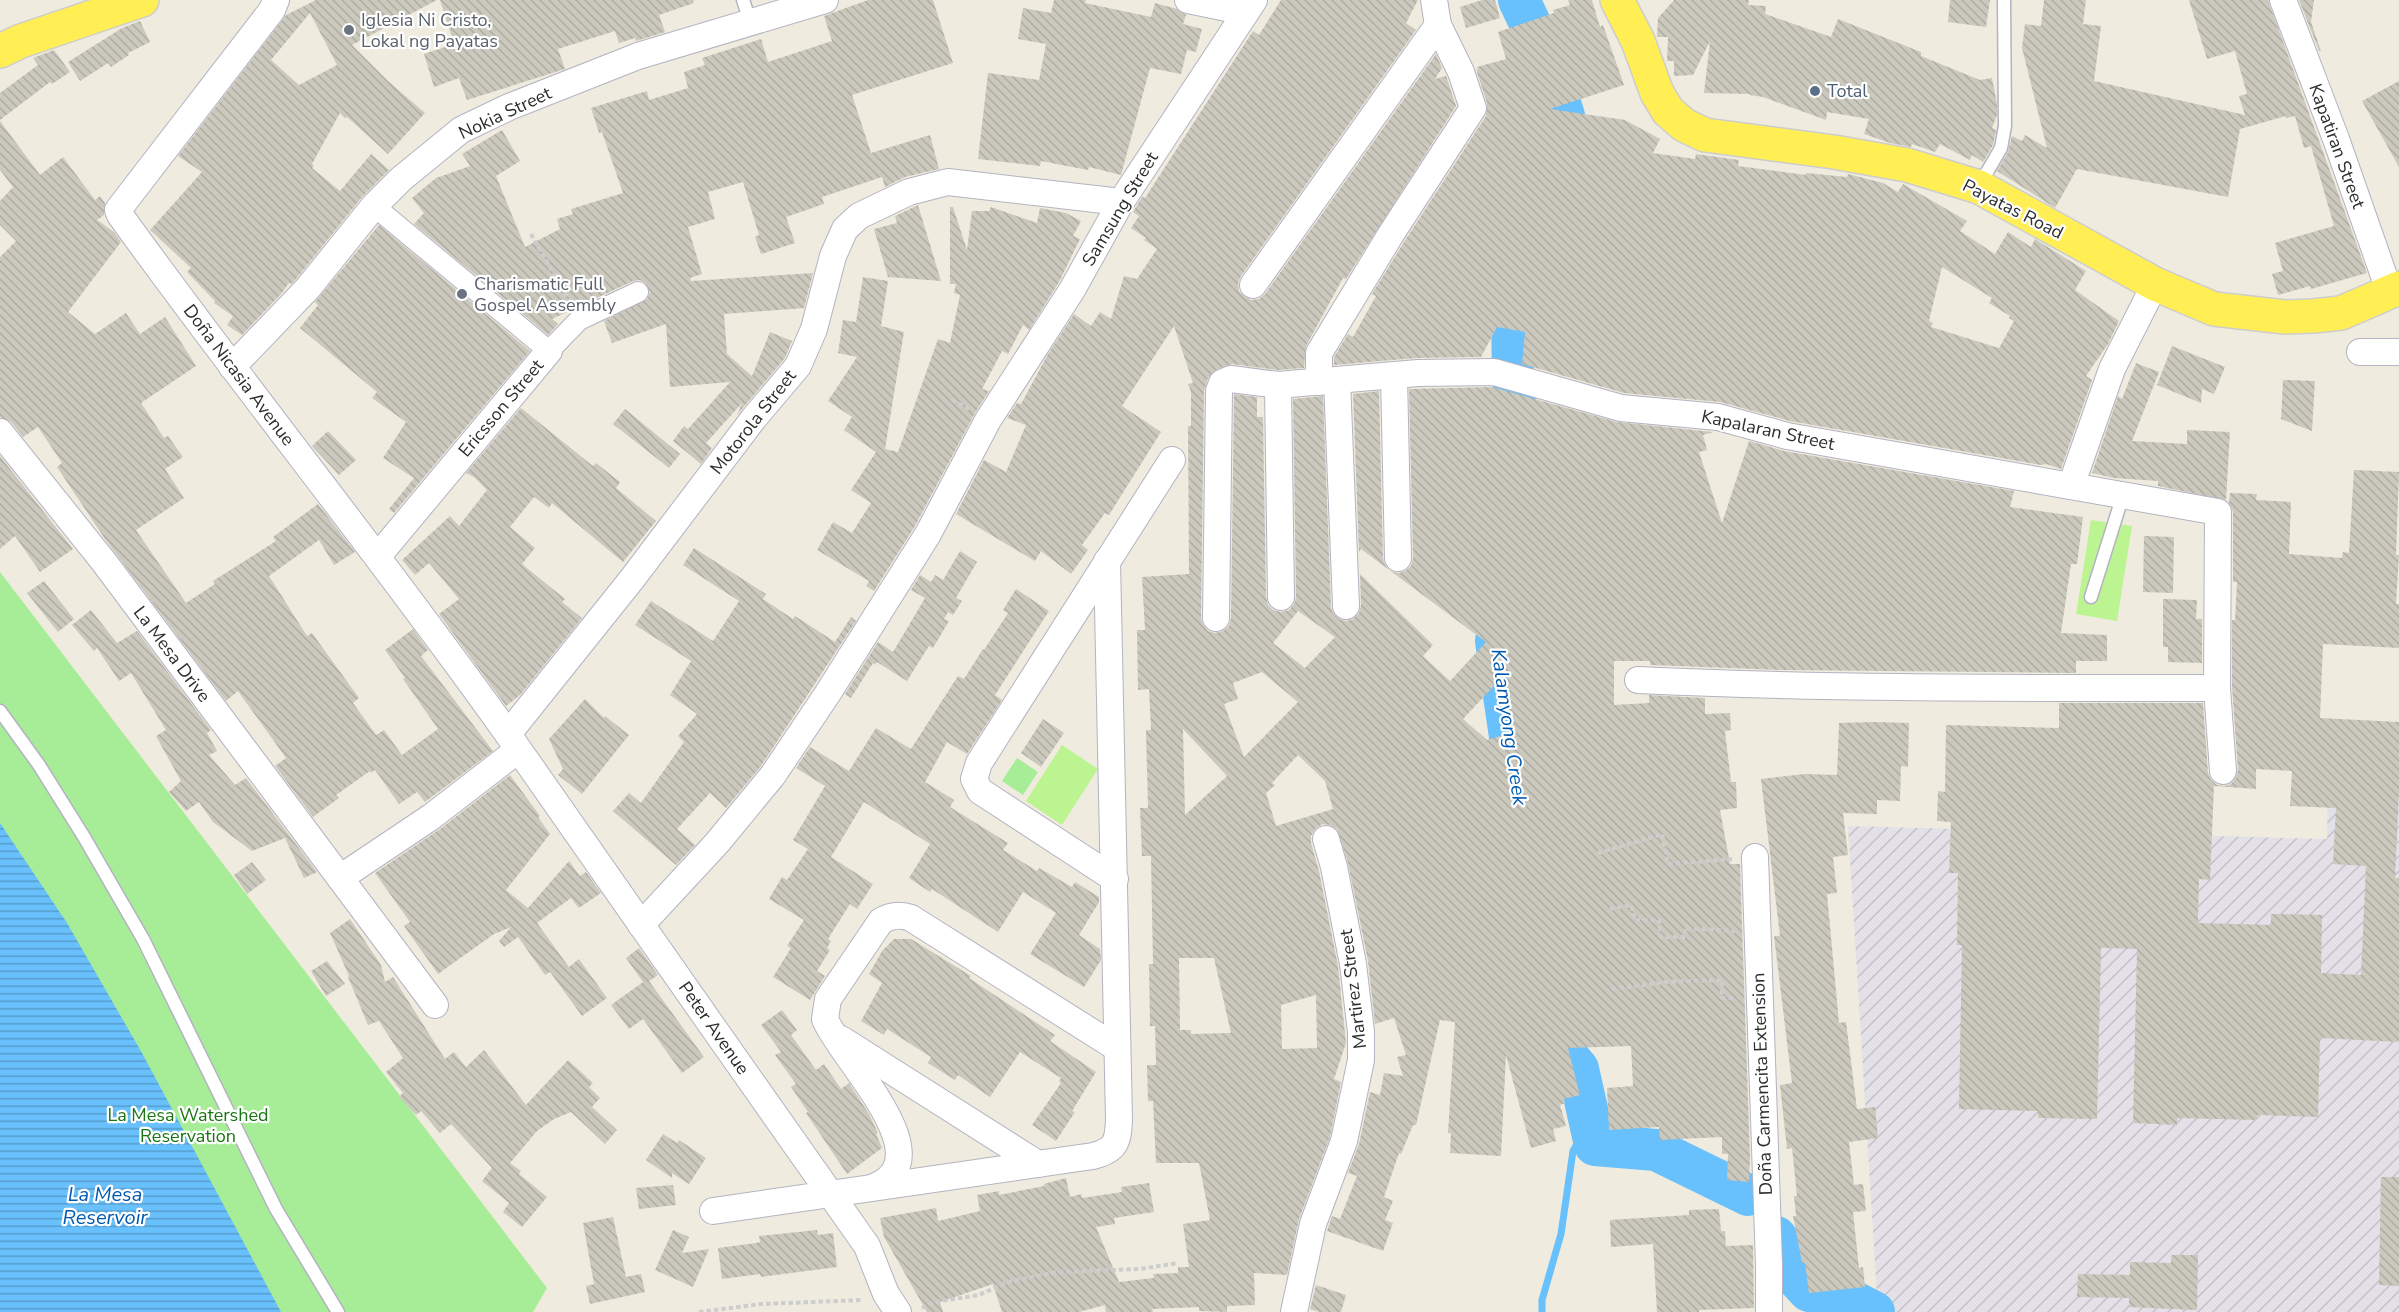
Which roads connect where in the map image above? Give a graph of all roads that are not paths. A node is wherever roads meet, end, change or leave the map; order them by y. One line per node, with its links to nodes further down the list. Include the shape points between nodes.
1 (276, 0): 22 (street, Doña Nicasia Avenue, via 118,210)
2 (825, 0): 9 (street, Nokia Street)
3 (1188, 0): 8 (street)
4 (1617, 0): 12 (main road, Payatas Road, via 1638,41 1657,93 1668,111 1684,125 1705,135 1907,165)
5 (2004, 0): 12 (lane, via 2005,126 2001,148)
6 (2283, 0): 17 (street, Kapatiran Street)
7 (133, 1): 11 (main road)
8 (1250, 6): 13 (street, Samsung Street)
9 (747, 12): 14 (street, Nokia Street, via 461,130)
10 (1436, 12): 16 (street); 24 (street, via 1473,108 1390,234 1319,353)
11 (0, 51)
12 (1979, 188): 15 (main road, Payatas Road)
13 (1121, 202): 40 (street, Motorola Street, via 948,182 909,192 859,216 845,229 833,256 814,329 798,366 754,418); 46 (street, Samsung Street, via 1072,290 988,420 928,534 828,693 772,774 717,843)
14 (374, 206): 19 (street, Ericsson Street); 22 (street, Nokia Street, via 308,288)
15 (2155, 284): 17 (main road, Payatas Road, via 2214,309 2285,317 2341,313); 28 (street, via 2112,369)
16 (1252, 285)
17 (2394, 291)
18 (638, 292): 19 (street, via 579,320)
19 (549, 351): 30 (street, Ericsson Street)
20 (2360, 352): 21 (street)
21 (2399, 352)
22 (232, 367): 30 (street, Doña Nicasia Avenue)
23 (1394, 376): 24 (street, Kapalaran Street); 28 (street, Kapalaran Street, via 1494,372 1621,408 1718,417 1787,436); 31 (street)
24 (1328, 381): 25 (street, Kapalaran Street); 35 (street)
25 (1278, 385): 33 (street); 36 (street, Kapalaran Street, via 1231,379 1222,383 1219,391)
26 (0, 432): 44 (street, La Mesa Drive, via 104,562)
27 (1172, 460): 32 (street)
28 (2071, 486): 29 (street, Kapalaran Street)
29 (2123, 495): 34 (lane); 38 (street, Kapalaran Street, via 2218,512)
30 (378, 556): 40 (street, Doña Nicasia Avenue)
31 (1398, 558)
32 (1107, 561): 45 (street); 45 (street, via 979,763 974,779 980,791)
33 (1281, 597)
34 (2091, 597)
35 (1346, 606)
36 (1216, 618)
37 (1638, 680): 38 (street, via 1882,688)
38 (2217, 688): 41 (street)
39 (0, 711): 55 (lane, via 84,837 142,939 276,1209)
40 (513, 742): 44 (street, via 431,817); 46 (street, Peter Avenue)
41 (2223, 771)
42 (1326, 839): 56 (street, Martirez Street, via 1353,964 1361,1060 1344,1141 1313,1224)
43 (1755, 857): 57 (street, Doña Carmencita Extension)
44 (340, 878): 47 (street, La Mesa Drive)
45 (1115, 879): 49 (street)
46 (641, 924): 52 (street, Peter Avenue)
47 (435, 1005)
48 (833, 1034): 49 (street, via 825,1019 828,999 881,921 902,915); 50 (street); 51 (street, via 888,1115 901,1153 891,1177)
49 (1117, 1048): 50 (street, via 1119,1133 1115,1144 1106,1153)
50 (1038, 1164): 51 (street)
51 (871, 1188): 52 (street)
52 (830, 1194): 53 (street); 54 (street, Peter Avenue, via 867,1246)
53 (713, 1211)
54 (893, 1306)
55 (338, 1312)
56 (1294, 1312)
57 (1768, 1312)

